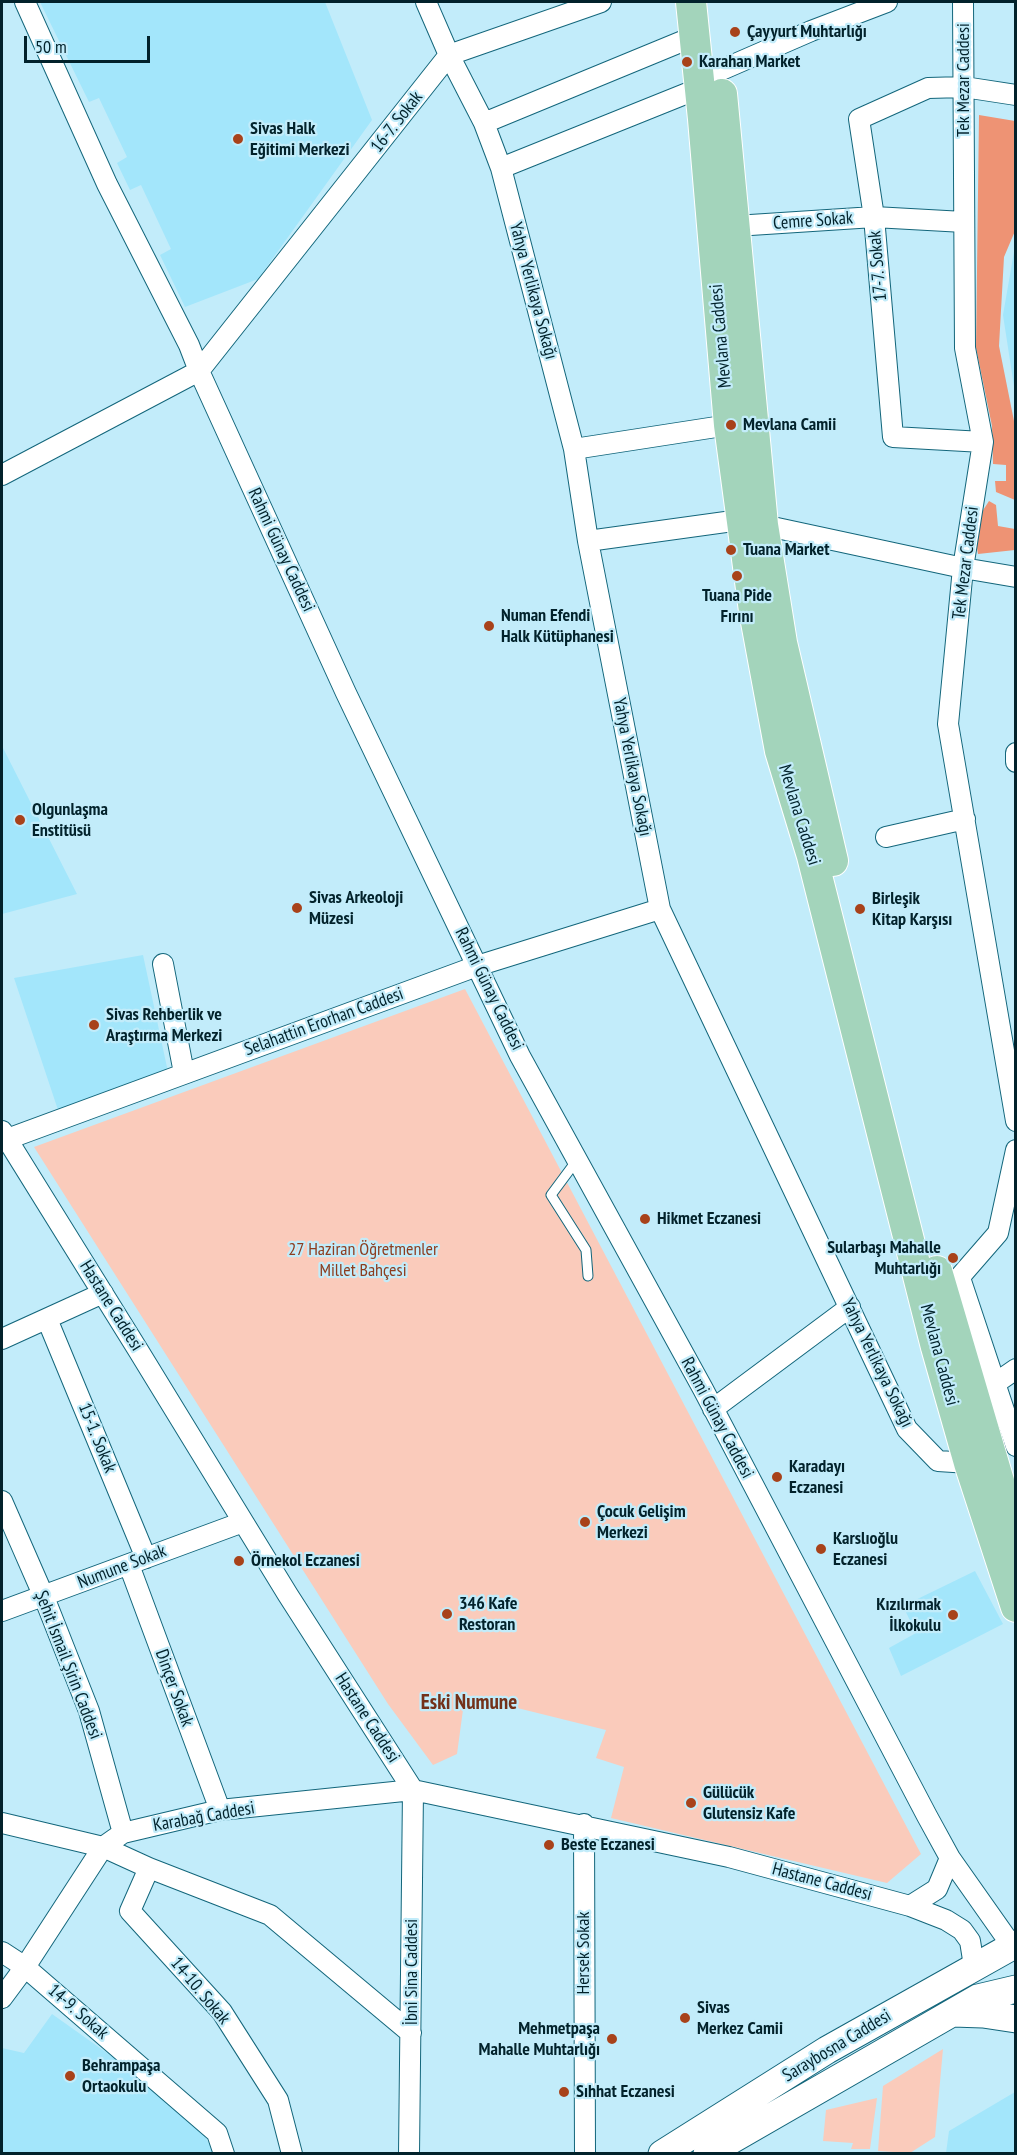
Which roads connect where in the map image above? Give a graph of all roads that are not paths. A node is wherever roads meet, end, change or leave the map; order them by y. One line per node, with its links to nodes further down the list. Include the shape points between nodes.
1 (25, 2): 18 (street, Rahmi Günay Caddesi, via 107,184)
2 (426, 2): 9 (street, Yahya Yerlikaya Sokağı)
3 (601, 2): 9 (street)
4 (691, 2): 8 (main road, Mevlana Caddesi)
5 (712, 2): 10 (main road, Mevlana Caddesi)
6 (887, 2): 10 (street, via 811,31)
7 (963, 2): 11 (street, Tek Mezar Caddesi)
8 (695, 36): 10 (main road, Mevlana Caddesi); 13 (street)
9 (450, 56): 13 (street, Yahya Yerlikaya Sokağı); 18 (street, 16-7. Sokak)
10 (710, 80): 14 (street); 17 (main road, Mevlana Caddesi); 19 (main road, Mevlana Caddesi)
11 (964, 87): 12 (street); 15 (street, 17-7. Sokak, via 927,88 859,119); 16 (street, Tek Mezar Caddesi)
12 (1016, 95)
13 (484, 123): 14 (street, Yahya Yerlikaya Sokağı)
14 (501, 168): 21 (street, Yahya Yerlikaya Sokağı)
15 (874, 217): 16 (street, Cemre Sokak); 17 (street, Cemre Sokak); 20 (street, 17-7. Sokak, via 893,436)
16 (964, 222): 20 (street, Tek Mezar Caddesi, via 965,348)
17 (735, 226): 23 (main road, Mevlana Caddesi)
18 (199, 371): 22 (street); 33 (street, Rahmi Günay Caddesi, via 346,693)
19 (729, 425): 21 (street); 23 (main road, Mevlana Caddesi)
20 (983, 442): 25 (street, Tek Mezar Caddesi)
21 (574, 449): 24 (street, Yahya Yerlikaya Sokağı)
22 (2, 475)
23 (752, 523): 24 (street); 25 (street); 41 (main road, Mevlana Caddesi, via 878,1046); 50 (main road, Mevlana Caddesi, via 754,611 780,751 812,856)
24 (588, 541): 31 (street, Yahya Yerlikaya Sokağı)
25 (963, 568): 26 (street); 29 (street, Tek Mezar Caddesi, via 948,724)
26 (1016, 577)
27 (1016, 753): 28 (street)
28 (1016, 762)
29 (965, 819): 30 (street); 34 (street, Tek Mezar Caddesi)
30 (886, 837)
31 (660, 909): 33 (street, Selahattin Erorhan Caddesi); 43 (street, Yahya Yerlikaya Sokağı)
32 (163, 964): 35 (street)
33 (477, 966): 35 (street, Selahattin Erorhan Caddesi); 39 (street, Rahmi Günay Caddesi, via 520,1056)
34 (1009, 1046): 36 (street, Tek Mezar Caddesi)
35 (184, 1074): 37 (street, Selahattin Erorhan Caddesi)
36 (1016, 1121)
37 (3, 1137): 42 (street, Hastane Caddesi)
38 (1016, 1150): 41 (street, via 998,1233)
39 (577, 1160): 40 (lane, via 551,1195 586,1250); 48 (street, Rahmi Günay Caddesi)
40 (588, 1276)
41 (952, 1286): 47 (main road, Mevlana Caddesi)
42 (103, 1293): 44 (street); 52 (street, Hastane Caddesi)
43 (850, 1307): 48 (street); 50 (street, Yahya Yerlikaya Sokağı, via 907,1429 938,1461)
44 (47, 1319): 45 (street); 54 (street, 15-1. Sokak)
45 (2, 1339)
46 (1016, 1369): 47 (street)
47 (985, 1390): 49 (street); 53 (main road, Mevlana Caddesi)
48 (713, 1409): 64 (street, Rahmi Günay Caddesi)
49 (1016, 1446)
50 (969, 1463): 56 (main road, Mevlana Caddesi)
51 (2, 1501): 55 (street, Şehit İsmail Şirin Caddesi)
52 (243, 1522): 54 (street, Numune Sokak); 58 (street, Hastane Caddesi)
53 (1016, 1539)
54 (137, 1561): 55 (street, Numune Sokak); 59 (street, Dinçer Sokak)
55 (44, 1597): 57 (street, Numune Sokak); 62 (street, Şehit İsmail Şirin Caddesi, via 89,1711)
56 (1016, 1607)
57 (2, 1611)
58 (413, 1790): 59 (street, Karabağ Caddesi); 61 (street, Hastane Caddesi); 75 (street, İbni Sina Caddesi)
59 (220, 1810): 62 (street, Karabağ Caddesi)
60 (2, 1823): 63 (street)
61 (584, 1824): 66 (street, Hastane Caddesi, via 729,1857); 79 (street, Hersek Sokak)
62 (123, 1833): 63 (street, Karabağ Caddesi)
63 (103, 1846): 65 (street); 70 (street)
64 (950, 1858): 66 (street, via 938,1888); 67 (street, Rahmi Günay Caddesi)
65 (149, 1868): 75 (street, via 270,1915); 77 (street, 14-10. Sokak, via 130,1911 222,2012 278,2100)
66 (910, 1906): 69 (street, Hastane Caddesi, via 962,1930 970,1941)
67 (1014, 1945): 69 (street, Saraybosna Caddesi)
68 (2, 1952): 70 (street, 14-9. Sokak)
69 (974, 1966): 80 (street, Saraybosna Caddesi, via 827,2050)
70 (25, 1967): 72 (street); 76 (street, 14-9. Sokak, via 217,2133)
71 (1016, 1989): 73 (street, Saraybosna Caddesi, via 978,1998)
72 (2, 1998)
73 (952, 2013): 74 (street); 81 (street, Saraybosna Caddesi)
74 (1016, 2019)
75 (411, 2032): 78 (street, İbni Sina Caddesi)
76 (224, 2154)
77 (292, 2154)
78 (409, 2154)
79 (585, 2154)
80 (662, 2154)
81 (707, 2154)

